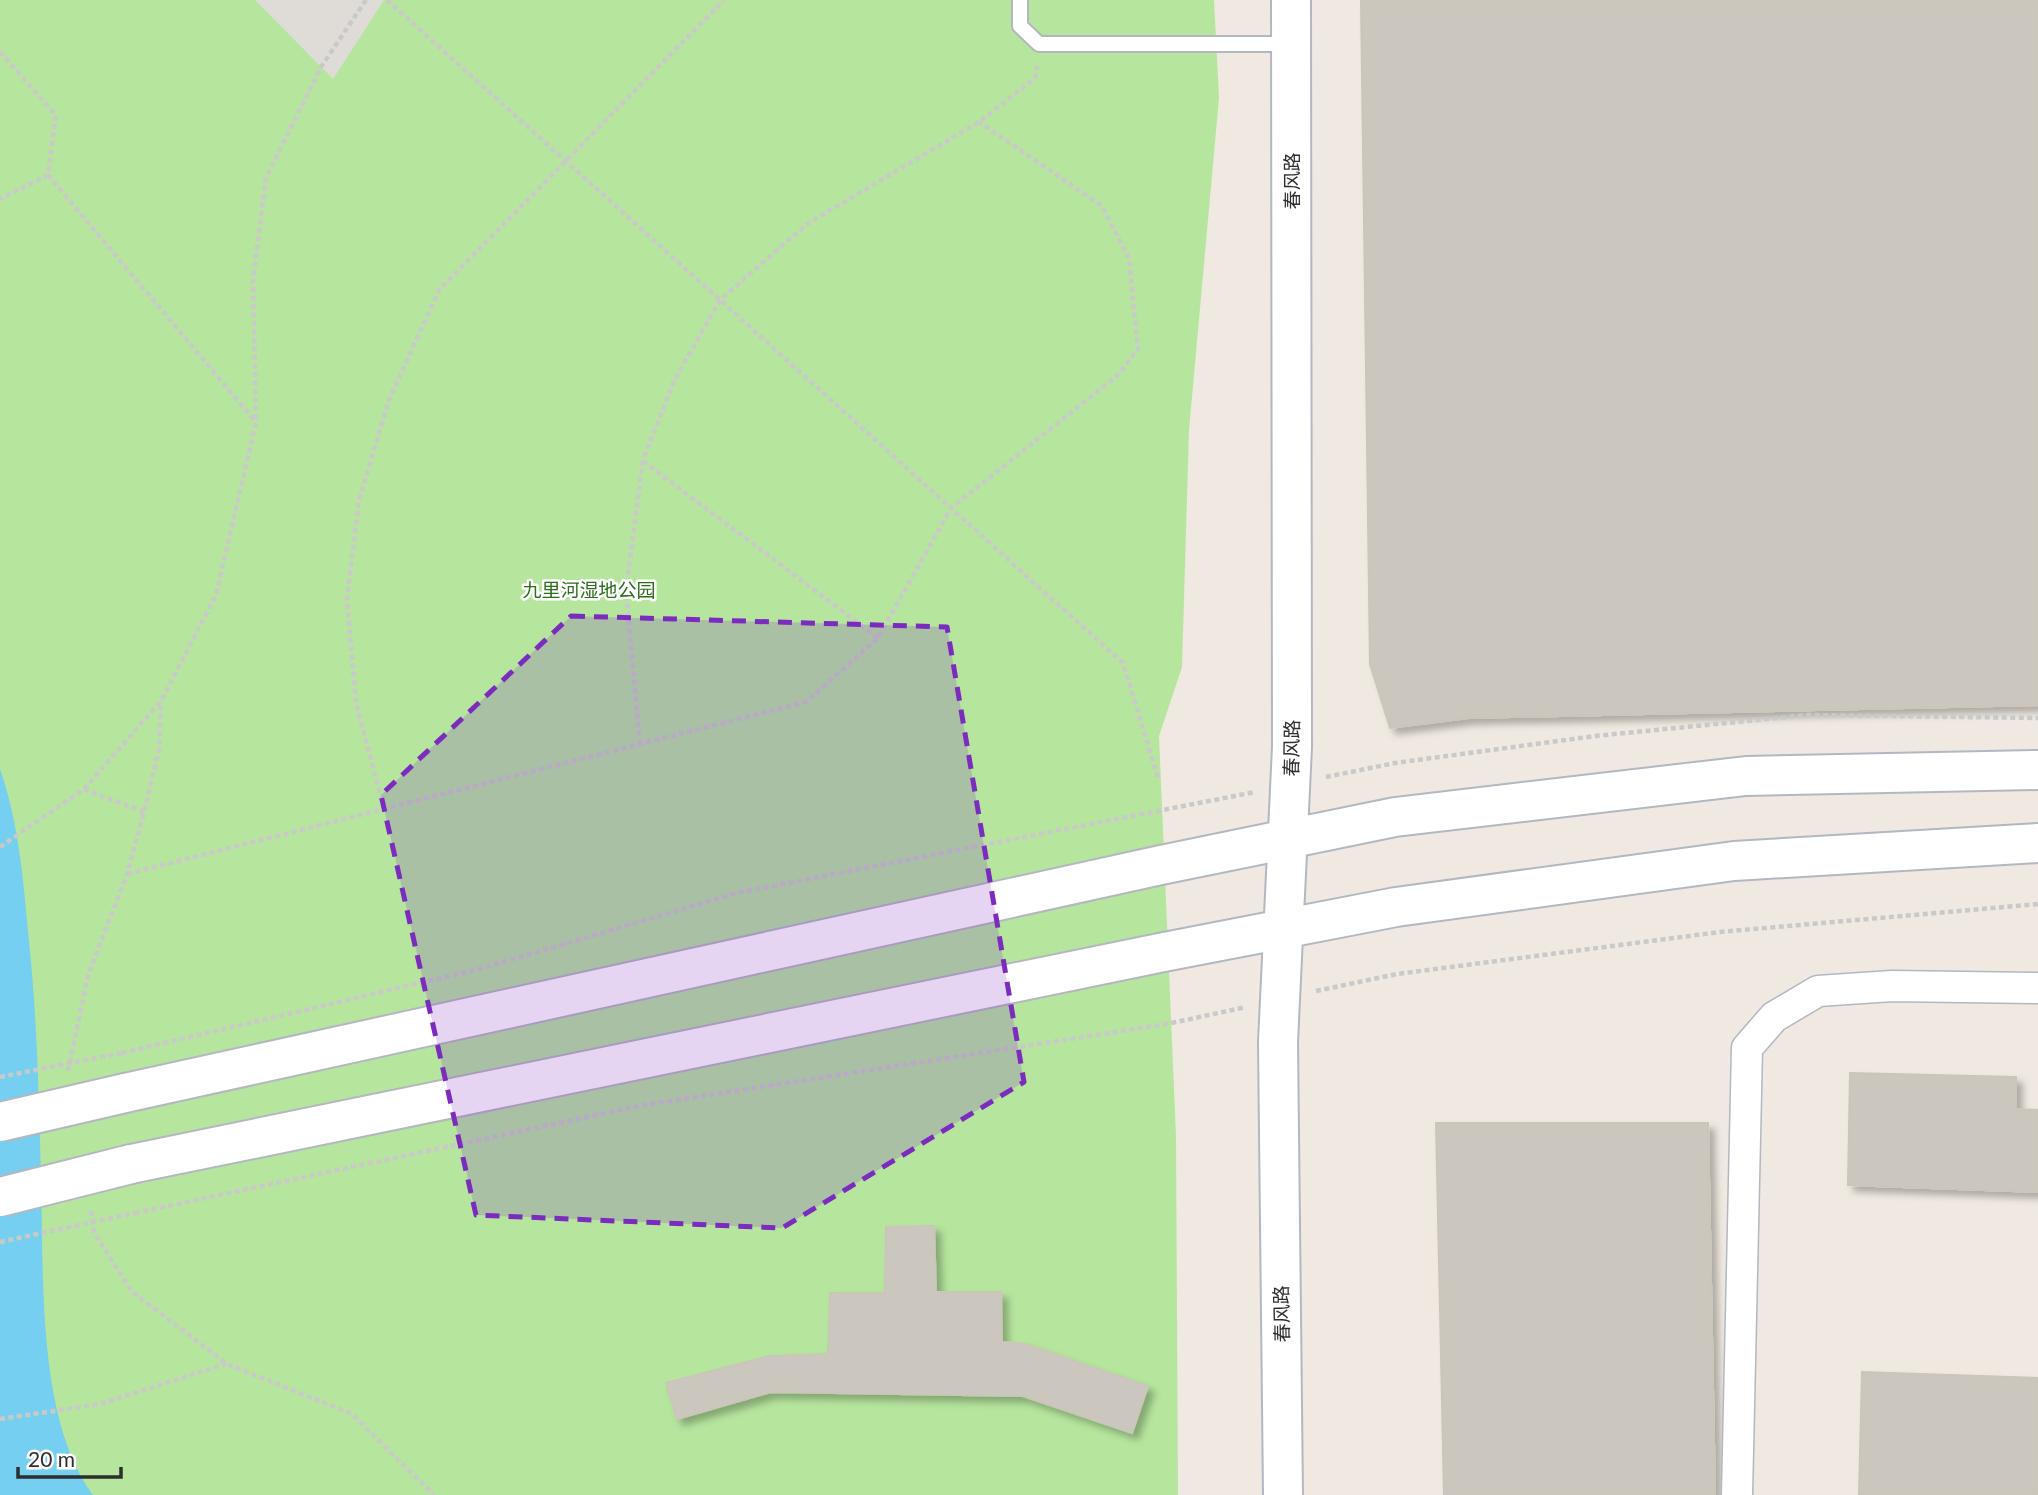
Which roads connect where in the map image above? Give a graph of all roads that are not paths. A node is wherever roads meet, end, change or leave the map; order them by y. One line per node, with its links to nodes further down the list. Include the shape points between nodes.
1 (1020, 0): 3 (lane, via 1020,26 1039,44)
2 (1291, 0): 3 (main road, 春风路)
3 (1291, 44): 5 (main road, 春风路, via 1292,747)
4 (2038, 770): 5 (main road, via 1746,776 1395,817)
5 (1287, 841): 7 (main road, 春风路); 9 (main road, bridge)
6 (2038, 843): 7 (main road, via 1734,861 1396,908)
7 (1284, 929): 10 (main road, bridge, via 131,1164); 11 (main road, 春风路, via 1280,999)
8 (2038, 988): 12 (street, via 1892,986 1818,991 1774,1017 1747,1048)
9 (0, 1122)
10 (0, 1197)
11 (1283, 1495)
12 (1737, 1495)

